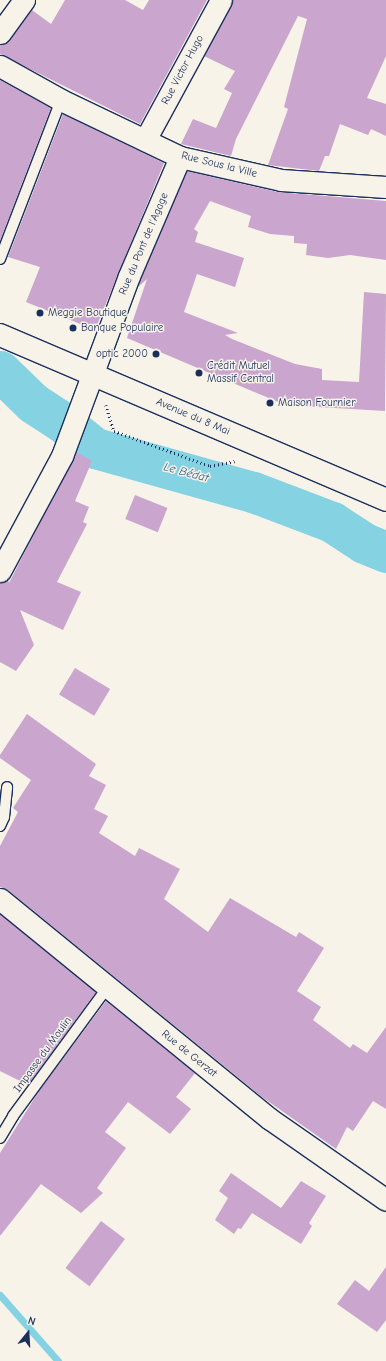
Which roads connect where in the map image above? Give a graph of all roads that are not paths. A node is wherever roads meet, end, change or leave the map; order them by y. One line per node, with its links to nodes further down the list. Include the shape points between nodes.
1 (24, 0): 3 (street)
2 (221, 0): 6 (street, Rue Victor Hugo)
3 (0, 33)
4 (0, 66): 5 (street, Rue Sous la Ville)
5 (61, 100): 6 (street, Rue Sous la Ville); 9 (lane)
6 (145, 140): 7 (street, Rue Sous la Ville)
7 (180, 157): 8 (street, Rue Sous la Ville, via 281,180); 11 (street, Rue du Pont de l'Agage, via 129,276)
8 (386, 187)
9 (0, 259)
10 (0, 335): 11 (street, Avenue du 8 Mai)
11 (101, 377): 12 (street, Avenue du 8 Mai); 13 (street, Rue du Pont de l'Agage, via 83,399 62,456)
12 (386, 500)
13 (0, 571)
14 (7, 787): 15 (lane, via 4,817)
15 (0, 826)
16 (0, 899): 17 (street, Rue de Gerzat)
17 (108, 988): 18 (lane, Impasse du Moulin, via 13,1116); 19 (street, Rue de Gerzat, via 270,1119)
18 (0, 1138)
19 (386, 1200)

